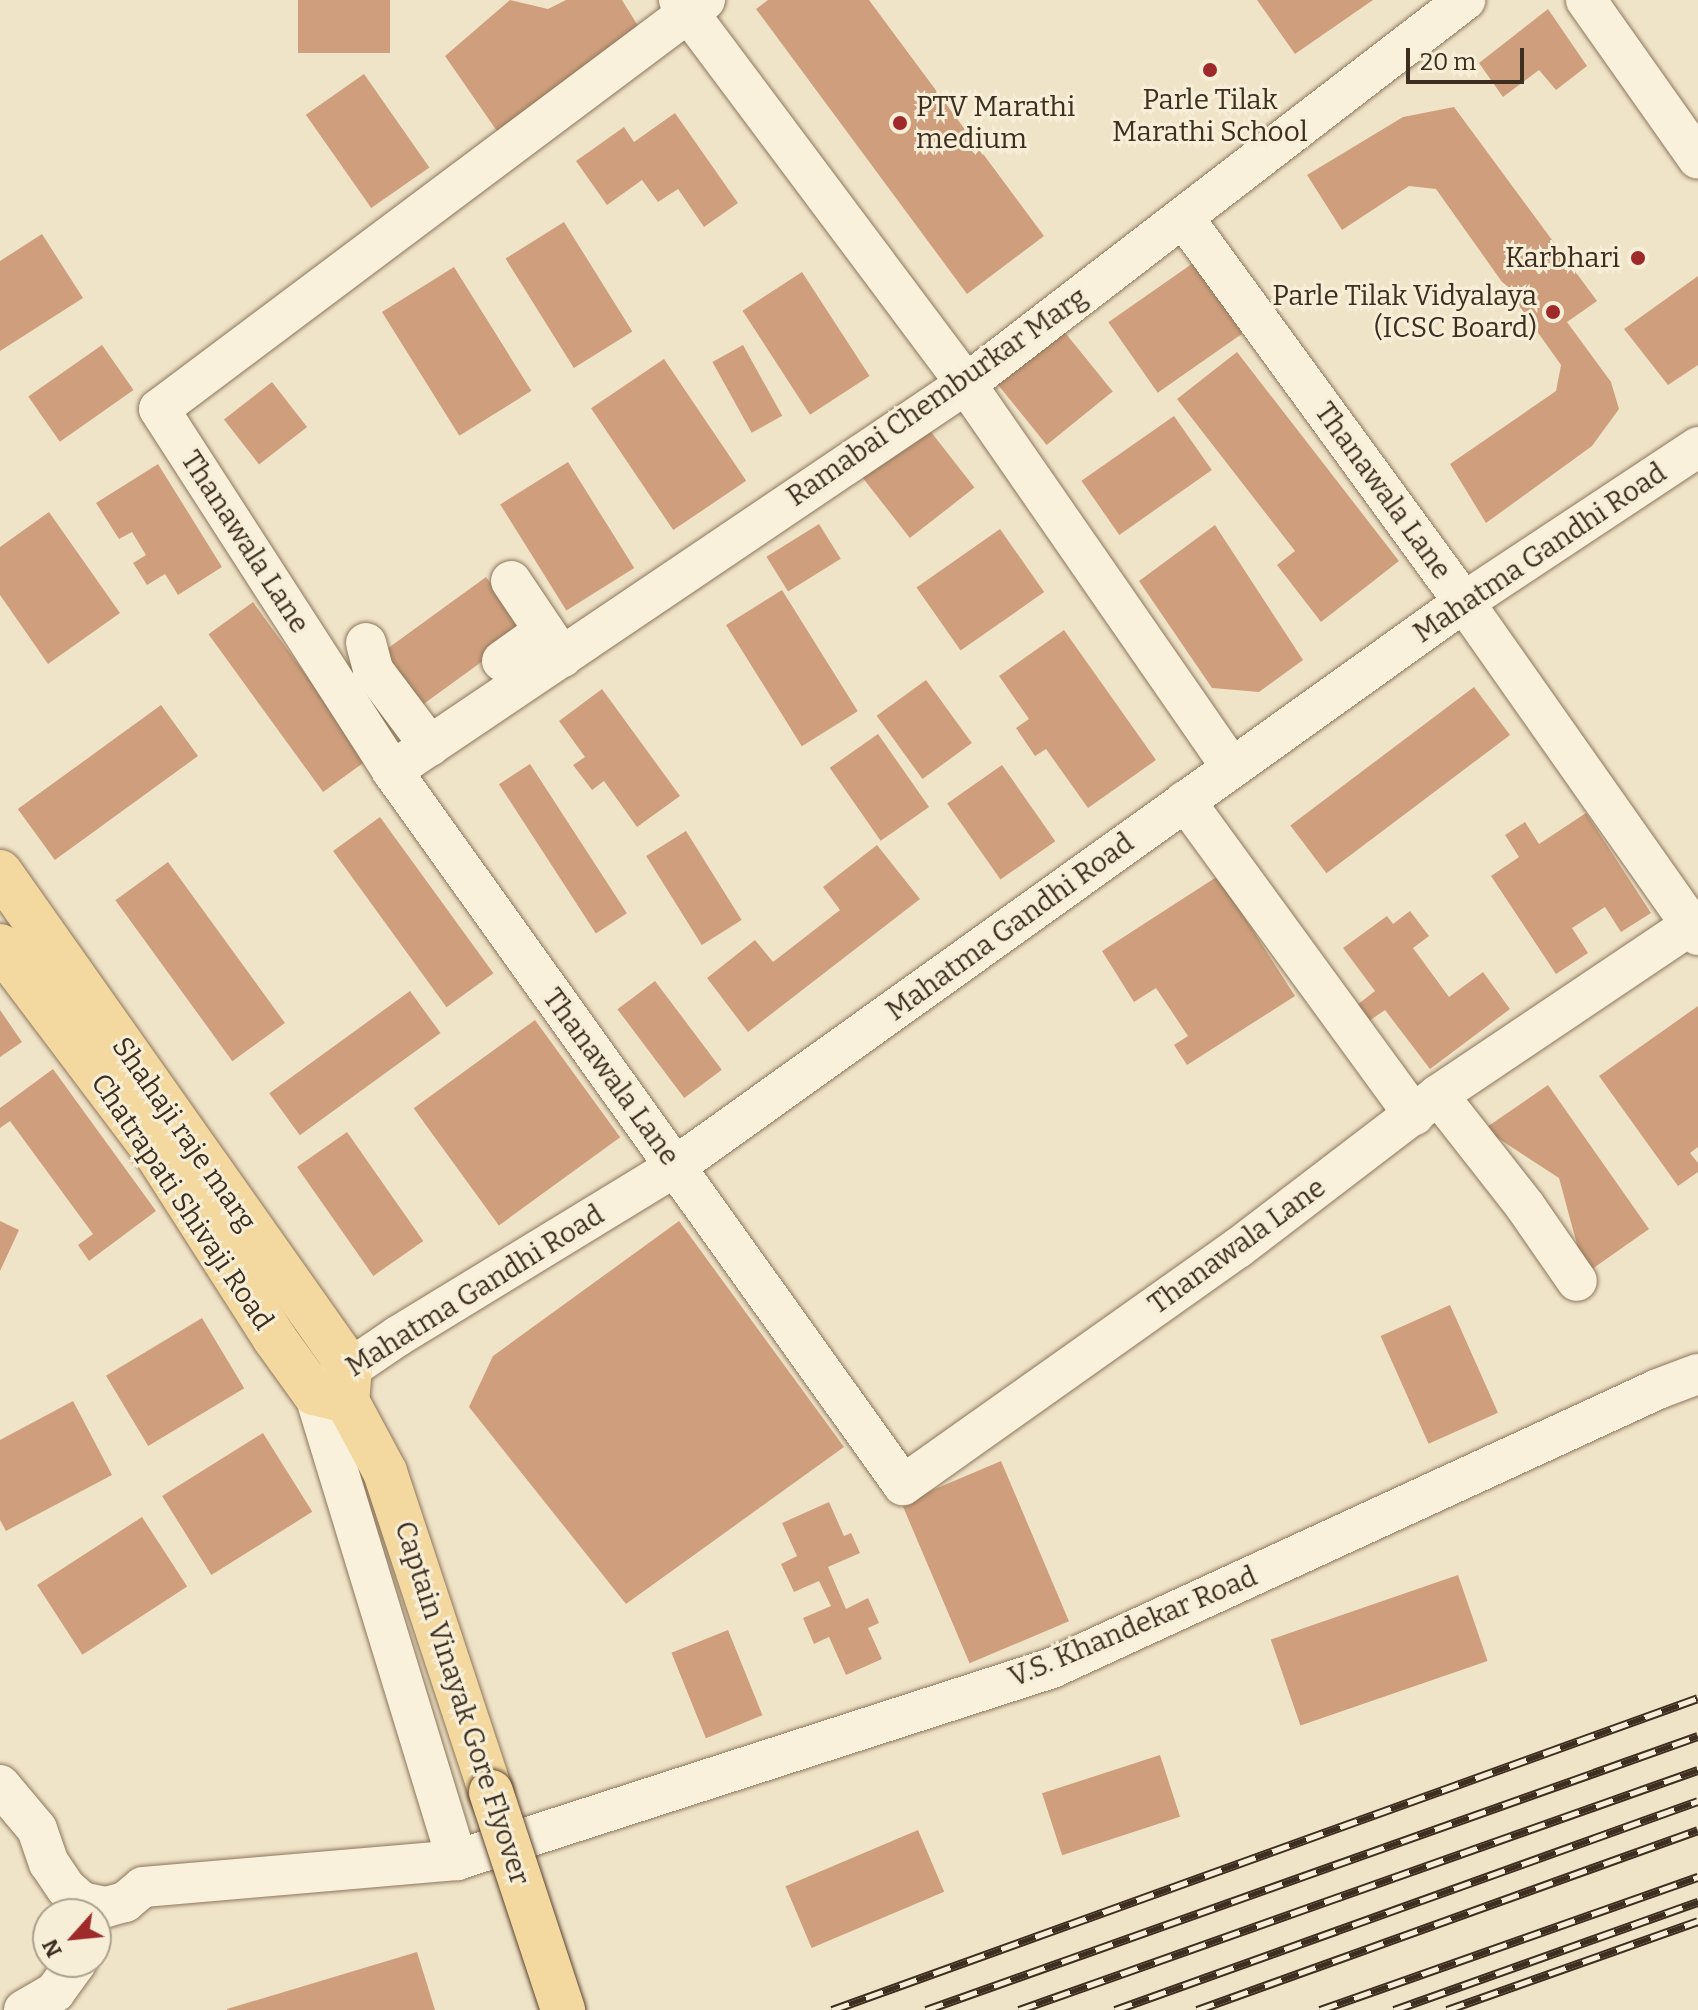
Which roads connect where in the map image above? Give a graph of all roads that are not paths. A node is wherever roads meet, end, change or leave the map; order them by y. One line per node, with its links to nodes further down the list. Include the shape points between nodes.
1 (1465, 0): 5 (street, Ramabai Chemburkar Marg)
2 (1586, 0): 4 (street)
3 (691, 4): 6 (street); 16 (street, Thanawala Lane, via 159,409)
4 (1698, 159)
5 (1183, 217): 6 (street, Ramabai Chemburkar Marg); 9 (street, Thanawala Lane)
6 (966, 384): 11 (street, Ramabai Chemburkar Marg); 15 (street)
7 (1698, 447): 9 (street, Mahatma Gandhi Road)
8 (511, 581): 11 (street)
9 (1464, 602): 15 (street, Mahatma Gandhi Road); 19 (street, Thanawala Lane)
10 (366, 643): 14 (street, via 373,670)
11 (553, 644): 12 (street); 14 (street, Ramabai Chemburkar Marg)
12 (502, 661)
13 (458, 693): 14 (street)
14 (422, 735): 16 (street, Ramabai Chemburkar Marg)
15 (1232, 768): 17 (street, Mahatma Gandhi Road)
16 (392, 771): 22 (street, Thanawala Lane)
17 (1185, 801): 21 (street); 22 (street, Mahatma Gandhi Road)
18 (0, 872): 25 (main road, Shahaji raje marg)
19 (1694, 930): 21 (street, Thanawala Lane)
20 (0, 946): 25 (main road, Chatrapati Shivaji Road, via 156,1153 275,1339)
21 (1426, 1105): 22 (street, Thanawala Lane, via 1238,1248 903,1485); 23 (street, via 1525,1206)
22 (676, 1166): 25 (street, Mahatma Gandhi Road)
23 (1577, 1281)
24 (1698, 1374): 27 (street, V.S. Khandekar Road, via 1052,1668)
25 (343, 1396): 27 (street); 32 (main road, Captain Vinayak Gore Flyover, bridge, via 395,1497)
26 (0, 1785): 28 (street, via 37,1829 49,1863)
27 (457, 1860): 29 (street, V.S. Khandekar Road, via 143,1887)
28 (77, 1898)
29 (112, 1910)
30 (65, 1978): 31 (street, via 55,1992)
31 (24, 2010)
32 (563, 2010)

